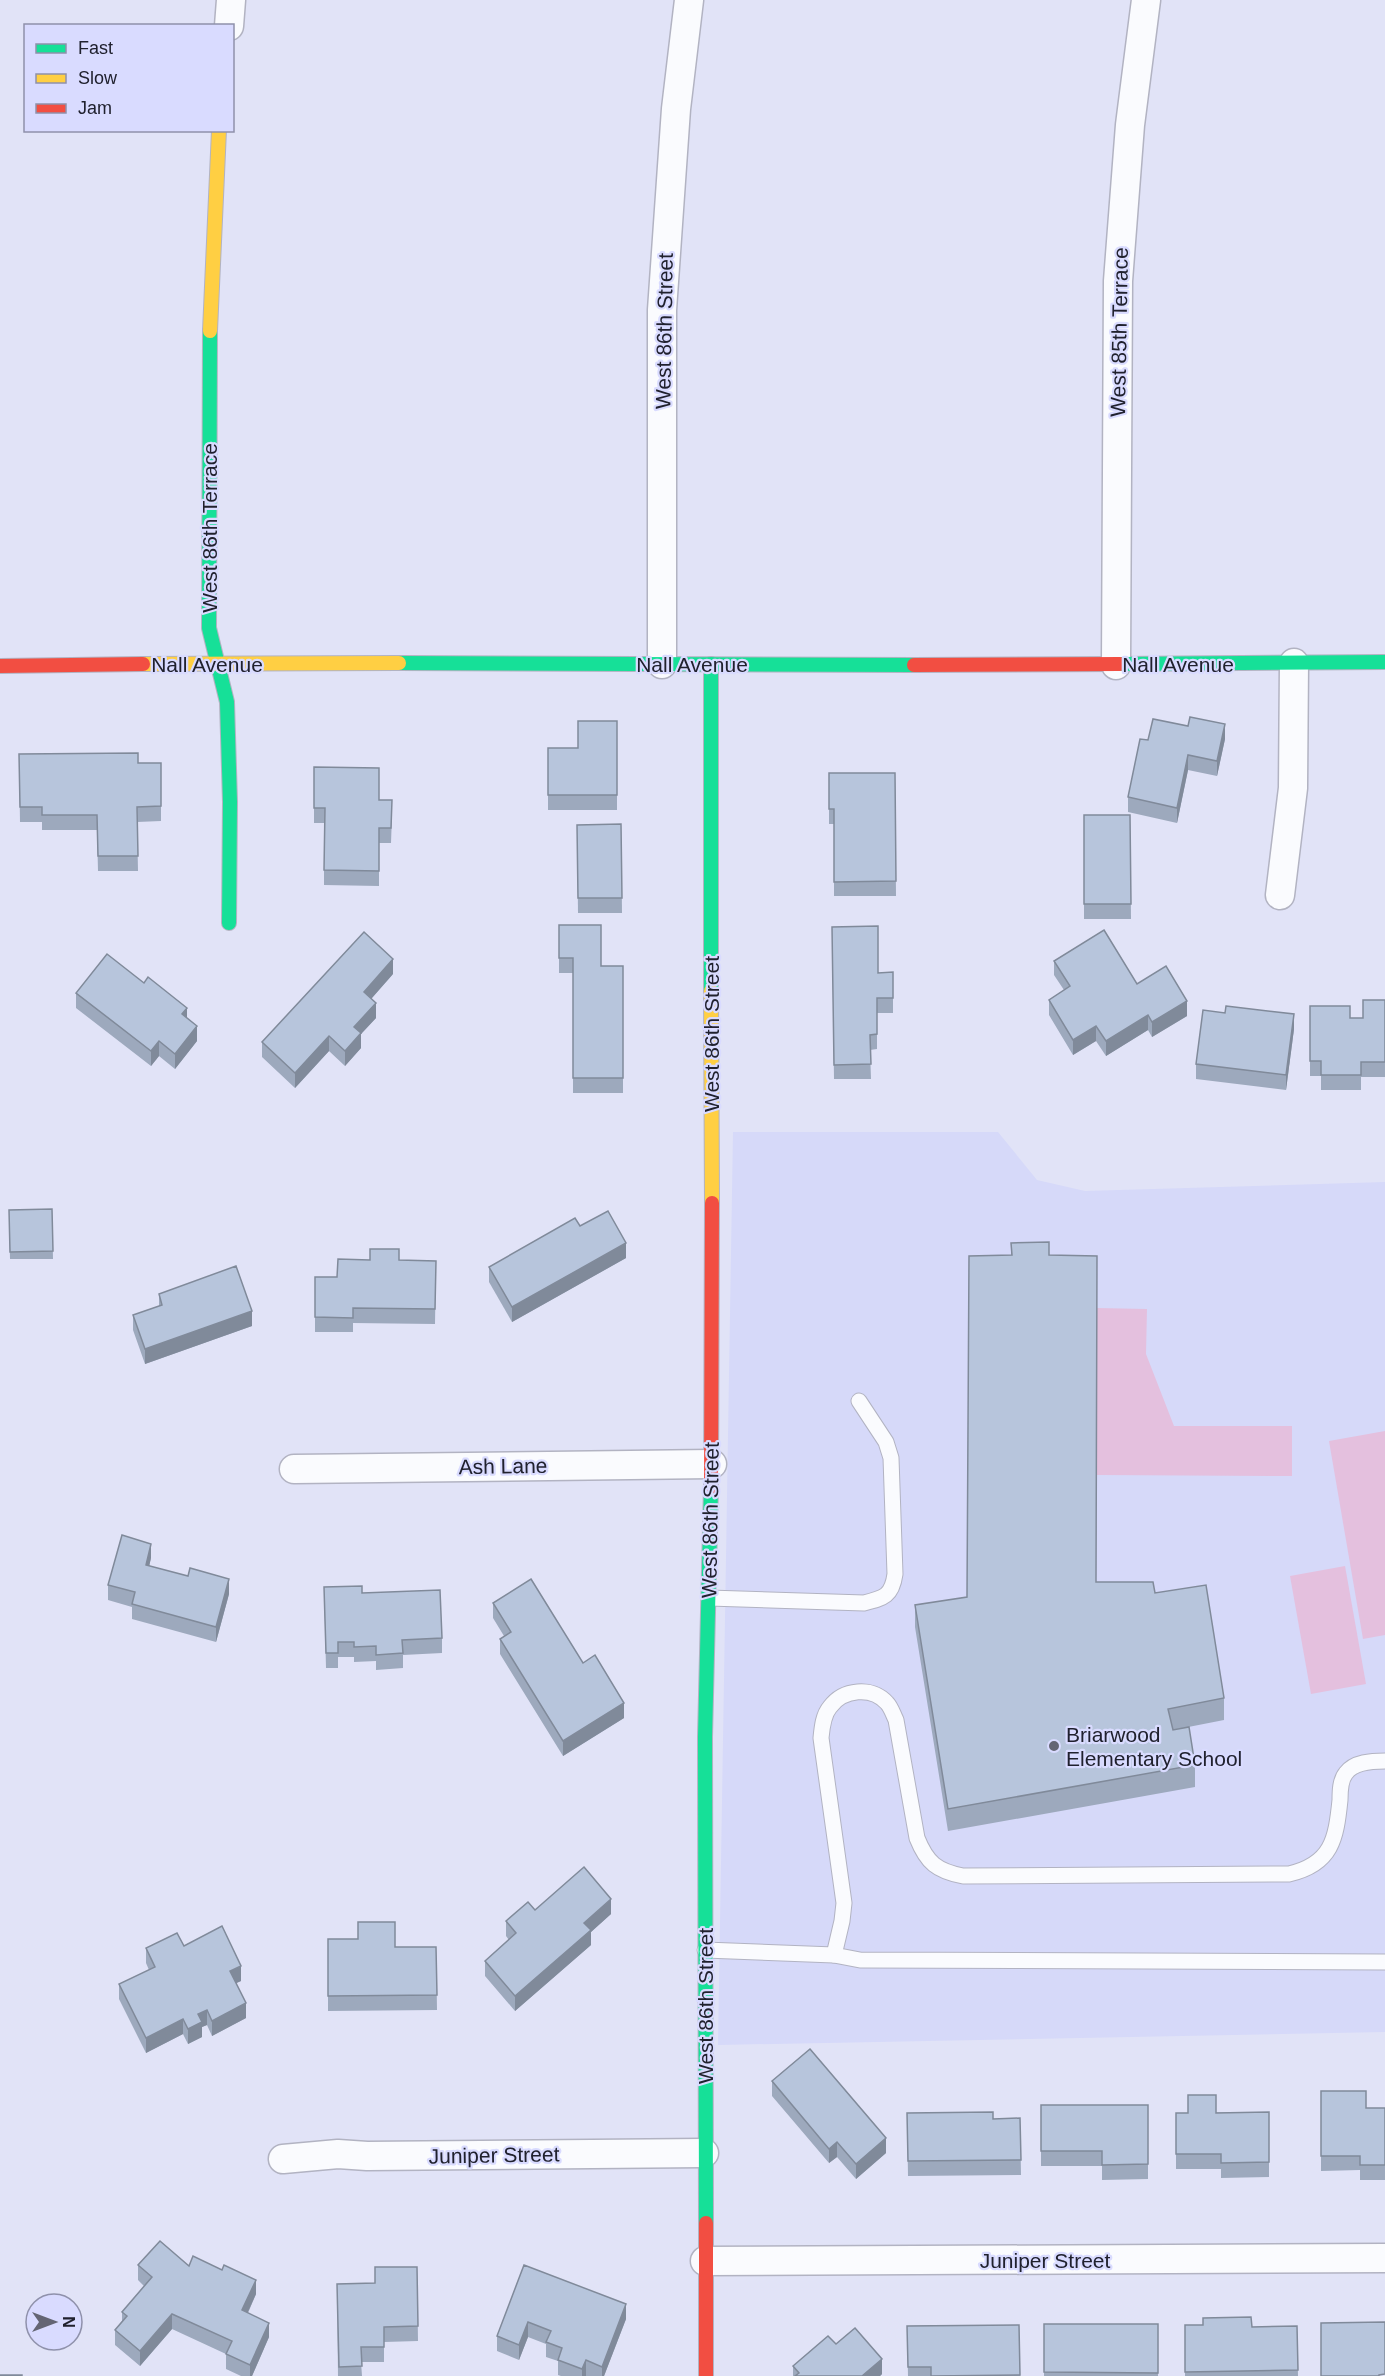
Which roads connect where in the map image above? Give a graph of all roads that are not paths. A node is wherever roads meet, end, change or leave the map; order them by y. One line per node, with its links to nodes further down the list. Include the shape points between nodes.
1 (231, 0): 4 (street)
2 (689, 0): 9 (street, West 86th Street, via 675,121 662,310)
3 (1146, 0): 11 (street, West 85th Terrace, via 1130,125 1118,281)
4 (229, 24)
5 (219, 132): 7 (street, West 86th Terrace, via 210,298 209,593 209,628)
6 (1385, 662): 8 (street, Nall Avenue)
7 (218, 663): 9 (street, Nall Avenue); 12 (street, Nall Avenue); 14 (street, West 86th Terrace, via 227,702)
8 (1294, 663): 11 (street, Nall Avenue); 13 (street, via 1293,788)
9 (662, 664): 10 (street, Nall Avenue)
10 (711, 664): 11 (street, Nall Avenue); 16 (street, West 86th Street)
11 (1116, 665)
12 (0, 666)
13 (1280, 895)
14 (229, 923)
15 (859, 1401): 18 (lane, via 886,1442 891,1458 895,1574 888,1595 864,1603)
16 (712, 1464): 17 (street, Ash Lane); 18 (street, West 86th Street)
17 (294, 1469)
18 (709, 1598): 20 (street, West 86th Street)
19 (1385, 1761): 21 (lane, via 1357,1765 1346,1773 1332,1845 1312,1866 1301,1871 963,1876 935,1866 924,1855 917,1839 896,1720 888,1704 875,1693 842,1695 829,1707 821,1738 843,1888 842,1921)
20 (705, 1950): 21 (lane); 23 (street, West 86th Street)
21 (834, 1955): 22 (lane, via 860,1960)
22 (1385, 1962)
23 (704, 2152): 24 (street, Juniper Street, via 338,2154); 26 (street, West 86th Street)
24 (284, 2159)
25 (1385, 2258): 26 (street, Juniper Street)
26 (705, 2261): 27 (street, West 86th Street)
27 (706, 2376)

